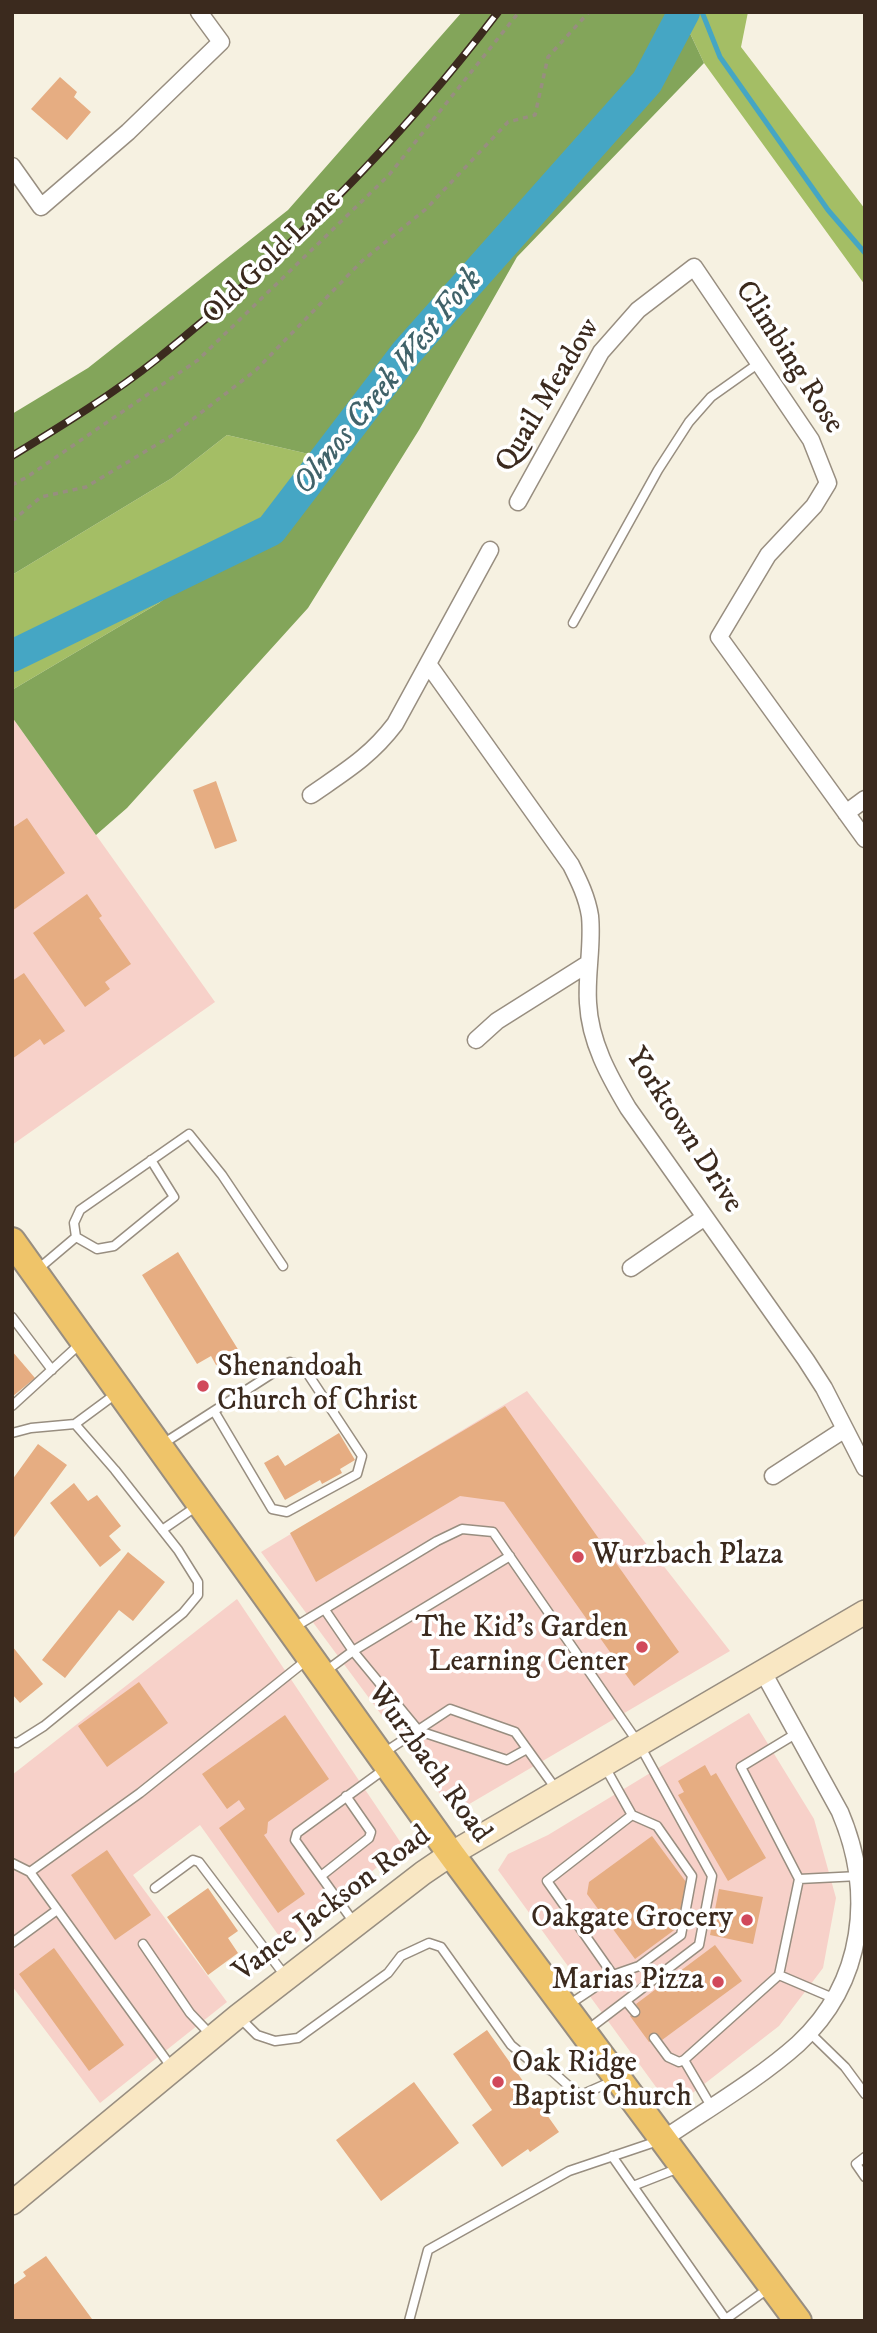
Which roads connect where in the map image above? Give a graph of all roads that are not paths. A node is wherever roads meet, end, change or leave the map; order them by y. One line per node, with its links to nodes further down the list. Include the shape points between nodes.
1 (199, 12): 2 (street, via 221,42 128,132 41,207)
2 (12, 166)
3 (694, 267): 4 (street, Climbing Rose); 5 (street, Quail Meadow, via 638,310 601,352)
4 (759, 363): 7 (lane, via 711,397 689,422); 11 (street, Climbing Rose, via 811,440 828,483 814,506 768,555 719,637)
5 (518, 502)
6 (491, 550): 8 (street)
7 (573, 623)
8 (428, 664): 9 (street, via 378,746); 13 (street, Yorktown Drive, via 571,865 590,915)
9 (311, 795)
10 (865, 799): 11 (street)
11 (846, 813): 12 (street)
12 (865, 839)
13 (589, 963): 14 (street, via 496,1021); 16 (street, Yorktown Drive, via 588,1005 598,1052 628,1108)
14 (476, 1040)
15 (151, 1160): 17 (lane, via 80,1210 74,1223); 17 (lane, via 174,1197 114,1246 97,1249); 19 (lane, via 189,1134)
16 (705, 1217): 20 (street); 29 (street, Yorktown Drive, via 806,1360)
17 (76, 1237): 21 (lane)
18 (12, 1241): 21 (main road, Wurzbach Road)
19 (283, 1266)
20 (631, 1268)
21 (35, 1272): 23 (main road, Wurzbach Road)
22 (12, 1317): 24 (lane)
23 (83, 1341): 24 (lane); 25 (main road, Wurzbach Road)
24 (52, 1370): 26 (lane)
25 (120, 1391): 28 (lane); 31 (main road, Wurzbach Road)
26 (12, 1406)
27 (214, 1411): 27 (lane, via 290,1362 302,1365 362,1456 357,1474 287,1512 272,1509); 31 (lane)
28 (75, 1424): 30 (lane); 35 (lane)
29 (845, 1429): 32 (street, Yorktown Drive); 33 (street)
30 (12, 1433)
31 (159, 1446): 34 (main road, Wurzbach Road)
32 (865, 1468)
33 (773, 1476)
34 (200, 1504): 35 (lane); 39 (main road, Wurzbach Road)
35 (162, 1530): 45 (lane, via 198,1582 198,1595 183,1613 44,1726)
36 (510, 1556): 37 (lane, via 493,1532 462,1530); 40 (lane); 46 (lane)
37 (324, 1610): 39 (lane); 40 (lane)
38 (865, 1612): 42 (main road, Vance Jackson Road)
39 (290, 1630): 41 (main road, Wurzbach Road)
40 (353, 1651): 41 (lane); 43 (lane)
41 (316, 1666): 48 (main road, Wurzbach Road); 55 (lane)
42 (763, 1672): 44 (street); 46 (main road, Vance Jackson Road)
43 (419, 1731): 47 (lane, via 507,1760); 47 (lane, via 450,1709 515,1732); 48 (lane)
44 (797, 1733): 57 (lane, via 741,1767); 58 (street, via 844,1821)
45 (12, 1742)
46 (639, 1744): 49 (main road, Vance Jackson Road); 68 (lane, via 712,1876 699,1945)
47 (527, 1749): 50 (lane)
48 (384, 1761): 51 (lane); 53 (main road, Wurzbach Road)
49 (603, 1765): 50 (main road, Vance Jackson Road); 52 (lane)
50 (558, 1792): 53 (main road, Vance Jackson Road)
51 (346, 1796): 56 (lane, via 371,1832); 56 (lane, via 297,1833 295,1840)
52 (632, 1815): 64 (lane, via 547,1881); 64 (lane, via 657,1826 692,1876 681,1935 639,1966)
53 (451, 1854): 61 (main road, Vance Jackson Road); 69 (main road, Wurzbach Road)
54 (12, 1863): 55 (lane)
55 (30, 1872): 60 (lane)
56 (321, 1876): 61 (lane)
57 (799, 1879): 58 (lane); 65 (lane)
58 (861, 1884): 67 (street, via 853,1954)
59 (155, 1888): 66 (lane, via 194,1860 199,1862)
60 (57, 1910): 62 (lane); 77 (lane)
61 (355, 1924): 66 (main road, Vance Jackson Road)
62 (12, 1943)
63 (143, 1944): 74 (lane, via 190,2013)
64 (613, 1975): 69 (lane)
65 (779, 1975): 67 (lane); 76 (lane)
66 (286, 1978): 71 (main road, Vance Jackson Road)
67 (833, 1998): 72 (street)
68 (626, 2001): 70 (lane); 73 (lane)
69 (565, 2008): 73 (main road, Wurzbach Road)
70 (635, 2012)
71 (238, 2016): 74 (main road, Vance Jackson Road); 78 (lane, via 257,2035 275,2041 298,2038 388,1973 401,1956 429,1943 441,1947 511,2045 528,2059 552,2071 581,2095)
72 (809, 2032): 79 (lane); 80 (street, via 780,2059)
73 (583, 2034): 78 (main road, Wurzbach Road)
74 (213, 2037): 77 (main road, Vance Jackson Road)
75 (654, 2038): 76 (lane, via 668,2057)
76 (684, 2060): 80 (lane)
77 (174, 2070): 87 (main road, Vance Jackson Road)
78 (617, 2079): 81 (main road, Wurzbach Road)
79 (865, 2094)
80 (711, 2106): 81 (street)
81 (662, 2140): 82 (lane); 84 (main road, Wurzbach Road)
82 (612, 2156): 86 (lane); 90 (lane, via 569,2171 428,2250)
83 (865, 2157): 85 (lane, via 856,2164)
84 (682, 2166): 86 (lane); 88 (main road, Wurzbach Road)
85 (865, 2178)
86 (633, 2186): 89 (lane)
87 (15, 2195)
88 (772, 2286): 89 (lane); 91 (main road, Wurzbach Road)
89 (726, 2320)
90 (409, 2321)
91 (797, 2321)

